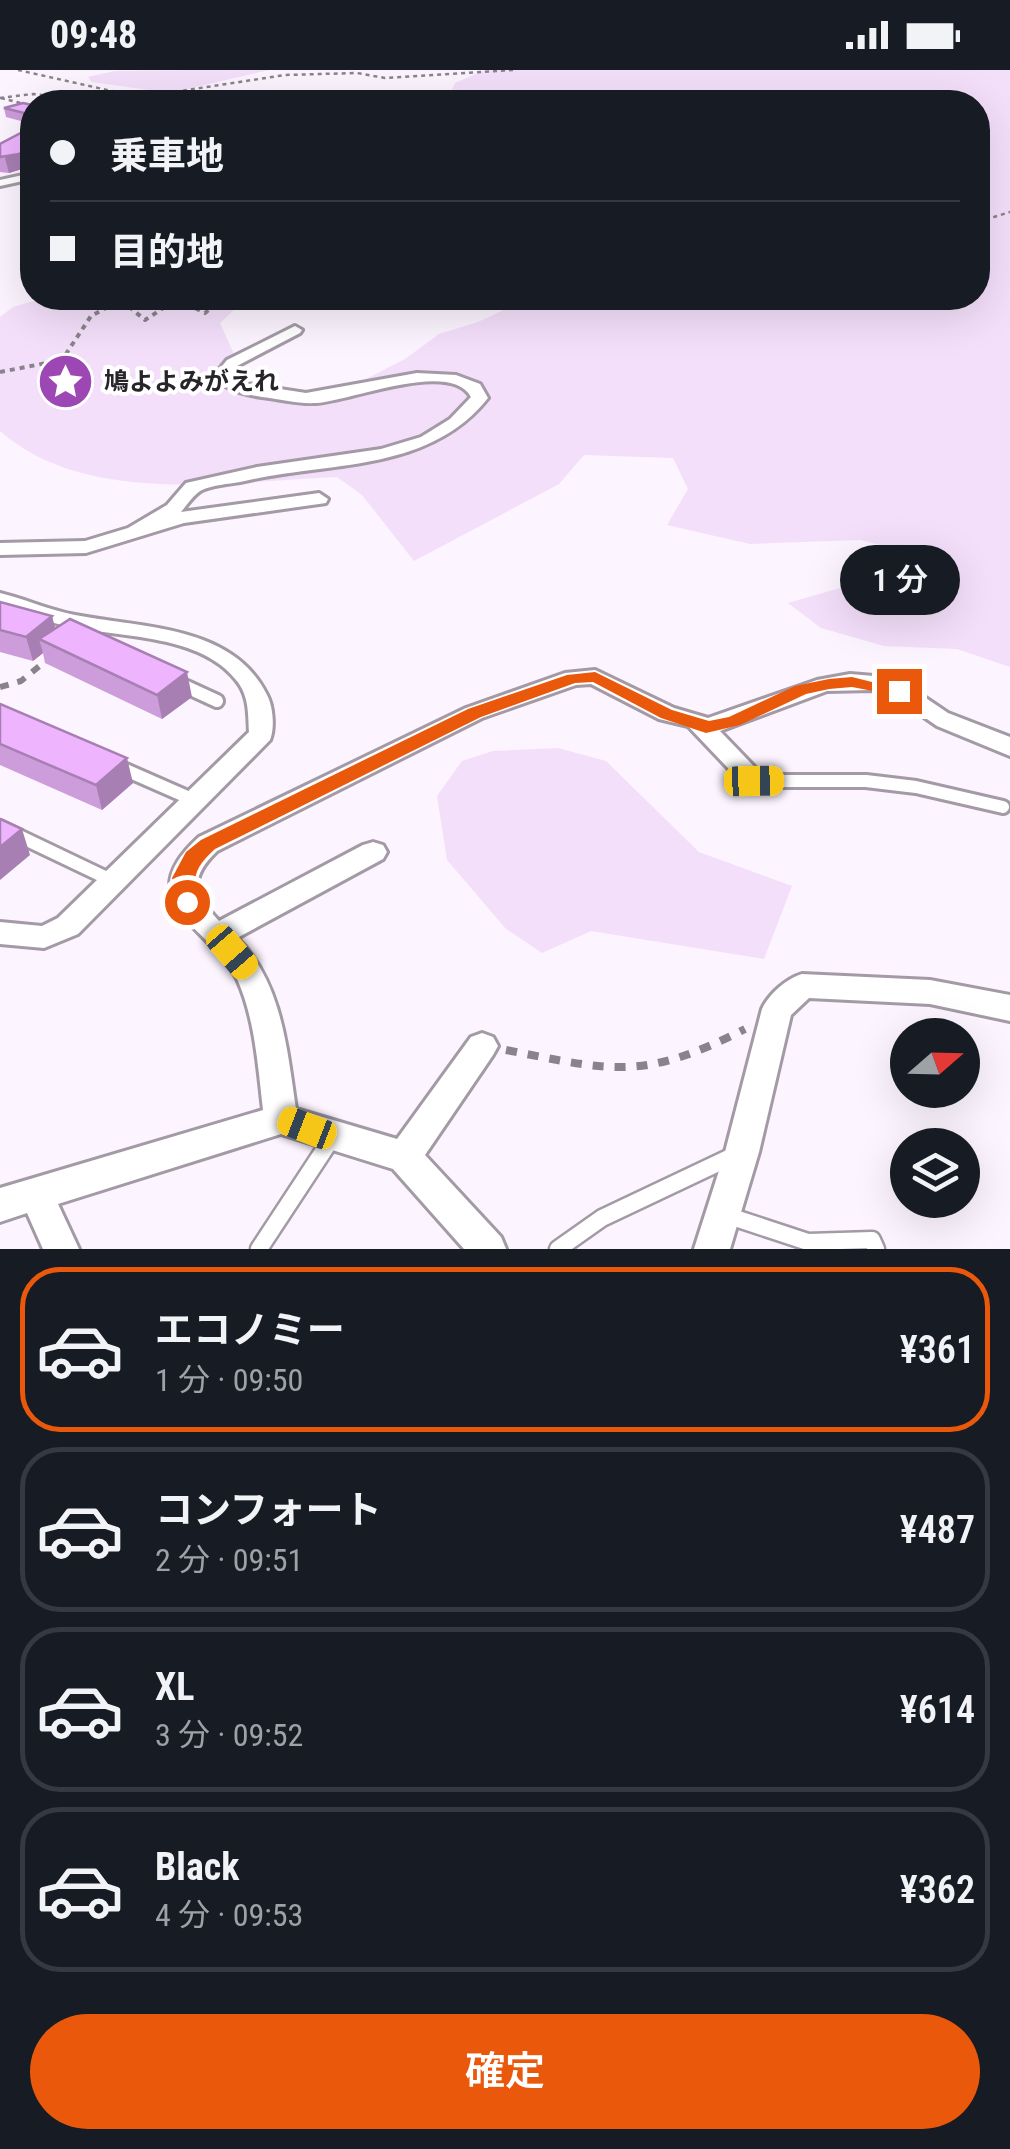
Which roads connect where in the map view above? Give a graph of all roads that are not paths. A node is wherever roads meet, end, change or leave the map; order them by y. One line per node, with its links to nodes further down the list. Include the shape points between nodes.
1 (295, 330): 3 (street, via 232,363 222,376 226,382 315,398 405,379 453,379 474,386 480,398 427,441 193,487 174,509)
2 (319, 499): 3 (street, via 182,518)
3 (132, 534): 4 (street, via 86,547)
4 (0, 549)
5 (0, 599): 12 (street, via 115,633 183,638 247,677 264,709 261,734)
6 (169, 679): 7 (lane)
7 (218, 701)
8 (706, 727): 9 (street, via 801,690 852,682 899,691 944,721); 11 (street); 18 (street, via 595,677 573,678 474,713 208,844 182,878 187,902)
9 (1010, 748)
10 (110, 764): 12 (lane)
11 (754, 781): 13 (lane, via 866,781)
12 (194, 800): 16 (street)
13 (1002, 807)
14 (0, 827): 16 (lane)
15 (374, 852): 18 (street)
16 (113, 881): 17 (street, via 68,926 44,937)
17 (0, 933)
18 (217, 935): 21 (street, via 247,970 268,1036)
19 (1010, 1008): 23 (street, via 930,992 802,986 778,1009)
20 (482, 1046): 24 (street)
21 (282, 1119): 22 (street); 25 (street)
22 (332, 1138): 24 (street); 29 (lane)
23 (742, 1152): 27 (street); 31 (lane, via 602,1218)
24 (404, 1158): 30 (street)
25 (35, 1193): 26 (street); 28 (street)
26 (0, 1206)
27 (720, 1212): 32 (street); 33 (lane, via 808,1242 872,1240)
28 (61, 1249)
29 (259, 1249)
30 (488, 1249)
31 (558, 1249)
32 (712, 1249)
33 (876, 1249)

